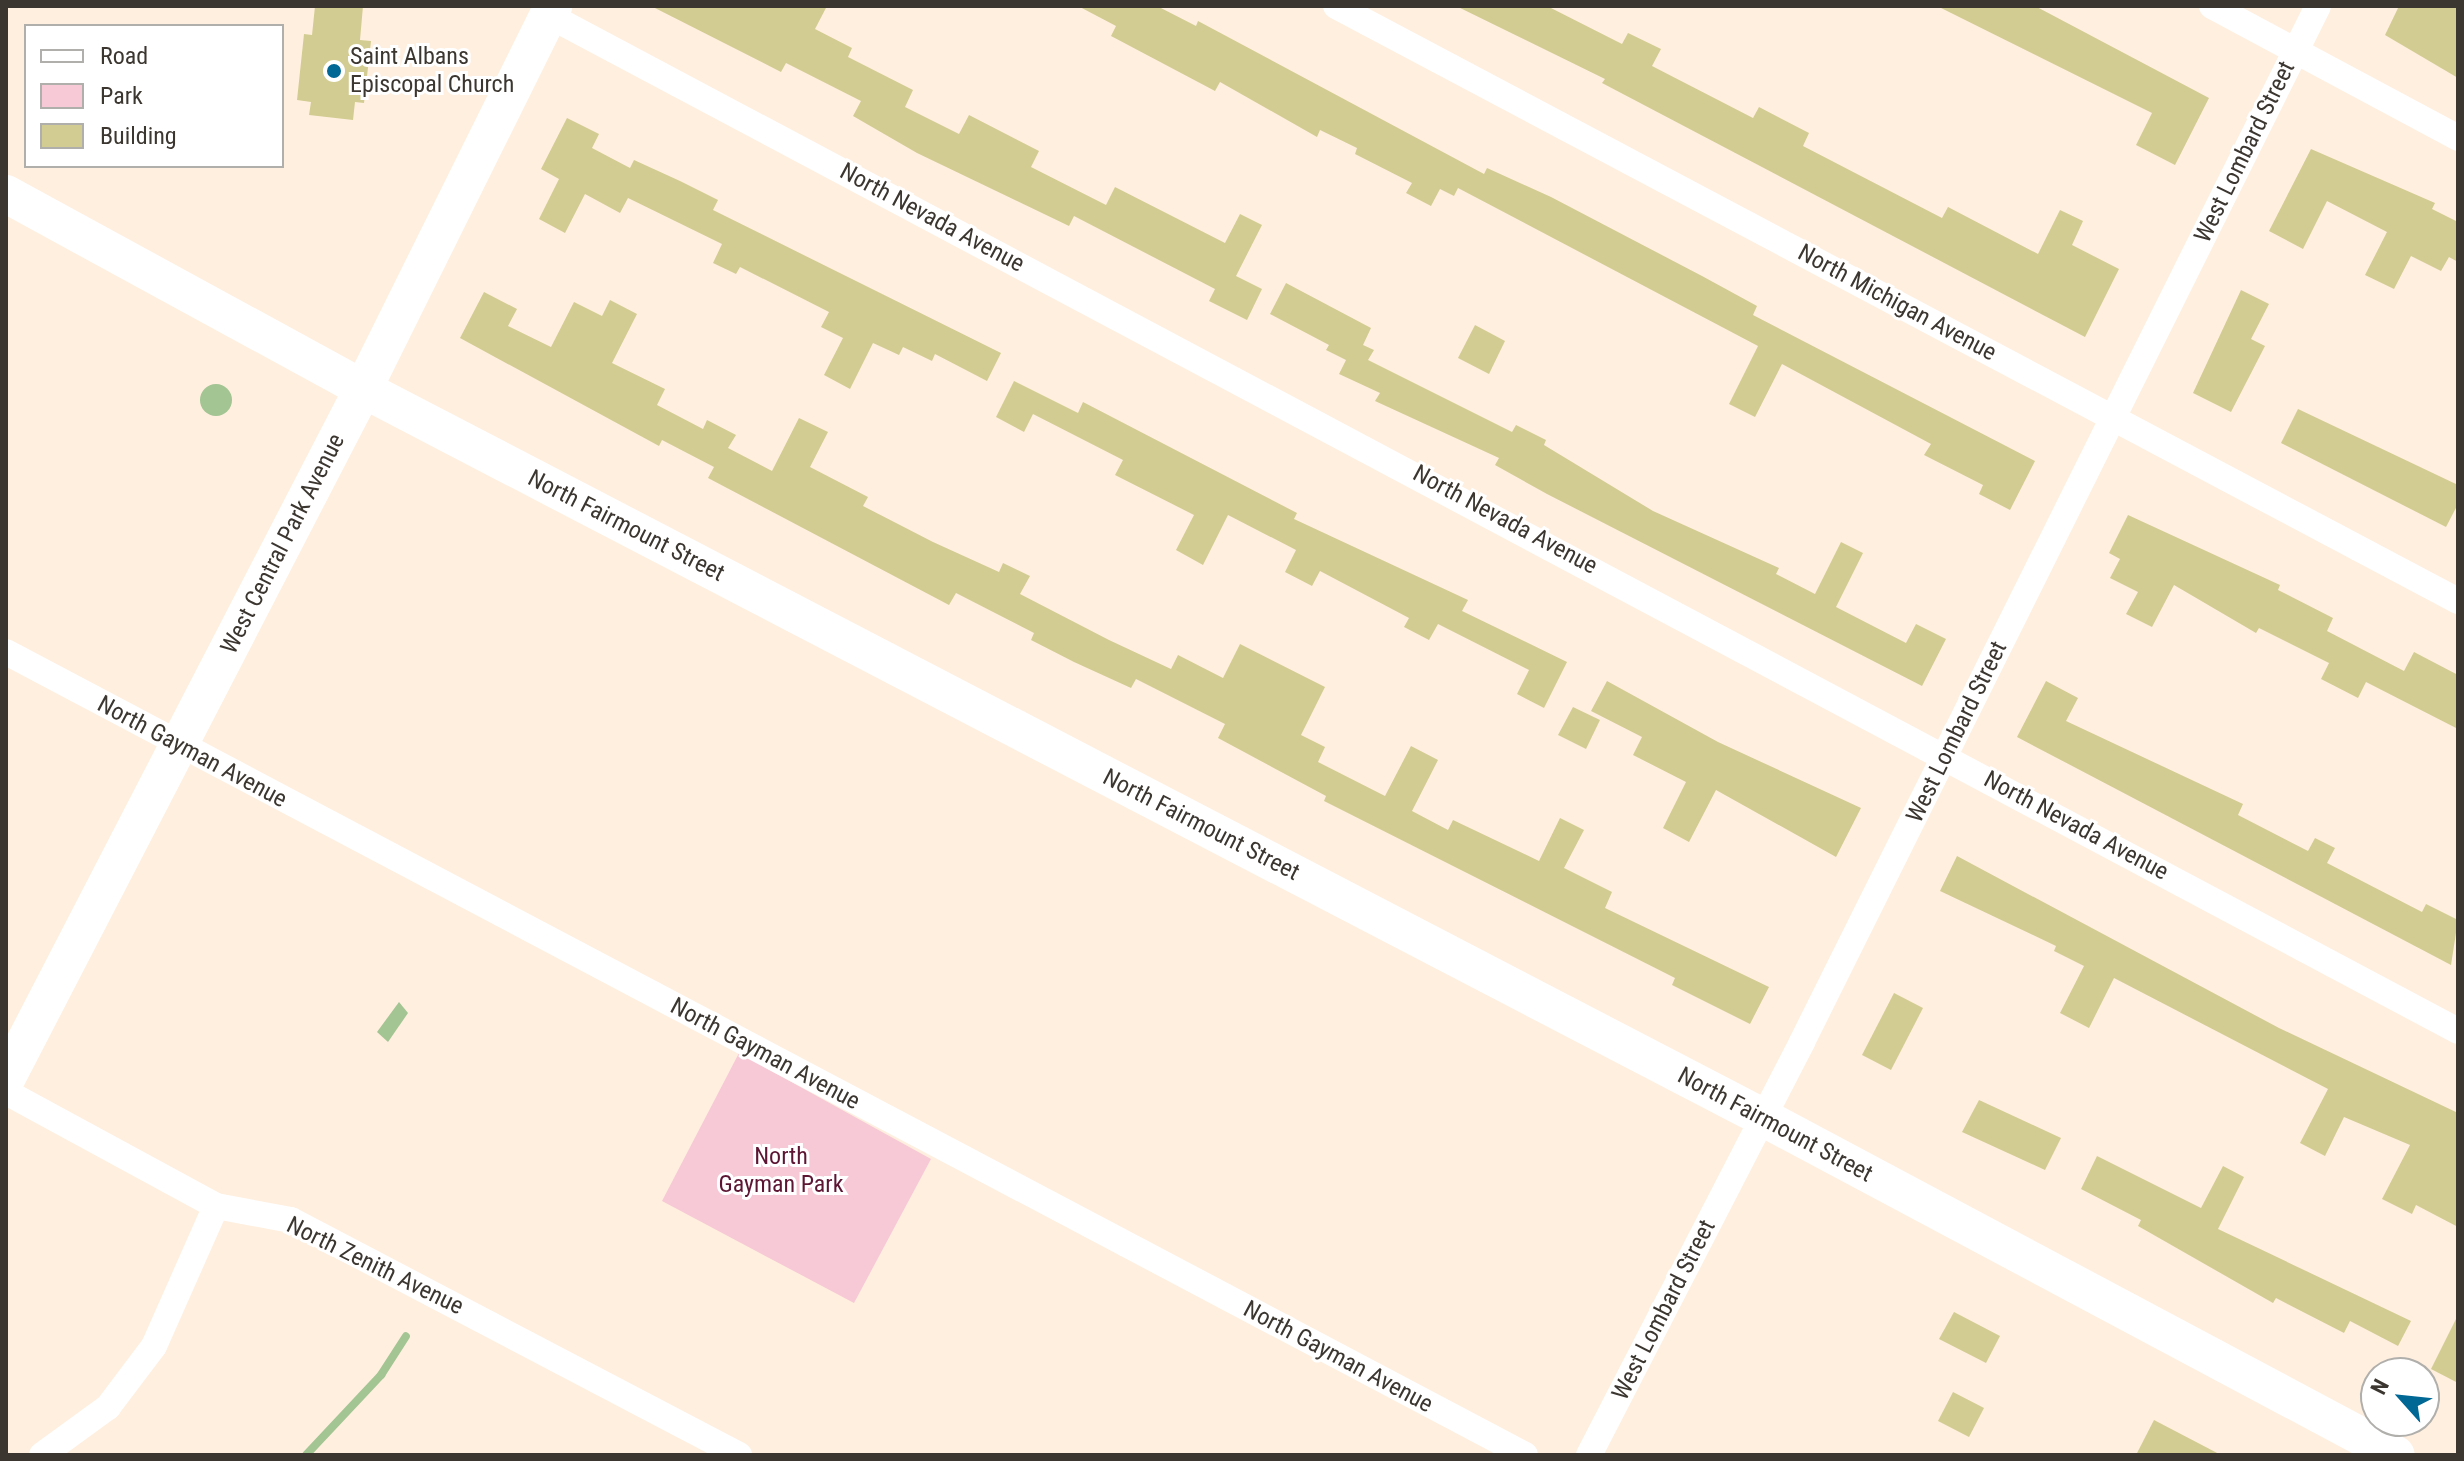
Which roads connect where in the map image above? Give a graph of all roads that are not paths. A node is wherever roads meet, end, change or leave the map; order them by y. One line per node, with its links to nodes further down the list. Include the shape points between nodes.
1 (1336, 6): 9 (street, North Michigan Avenue)
2 (2212, 6): 5 (street)
3 (2318, 6): 5 (street, West Lombard Street)
4 (551, 10): 8 (street, West Central Park Avenue); 13 (street, North Nevada Avenue)
5 (2295, 51): 6 (street); 9 (street, West Lombard Street)
6 (2458, 138)
7 (6, 194): 8 (street, North Fairmount Street)
8 (363, 389): 12 (street, West Central Park Avenue); 17 (street, North Fairmount Street)
9 (2113, 418): 10 (street, North Michigan Avenue); 13 (street, West Lombard Street)
10 (2458, 601)
11 (6, 652): 12 (street, North Gayman Avenue)
12 (179, 745): 15 (street, West Central Park Avenue); 21 (street, North Gayman Avenue)
13 (1945, 755): 14 (street, North Nevada Avenue); 17 (street, West Lombard Street)
14 (2458, 1031)
15 (6, 1079)
16 (6, 1092): 18 (street, North Zenith Avenue)
17 (1762, 1117): 22 (street, West Lombard Street); 23 (street, North Fairmount Street)
18 (216, 1206): 19 (street, via 154,1346 108,1407); 20 (street, North Zenith Avenue, via 291,1220)
19 (42, 1455)
20 (739, 1455)
21 (1525, 1455)
22 (1589, 1455)
23 (2396, 1455)

